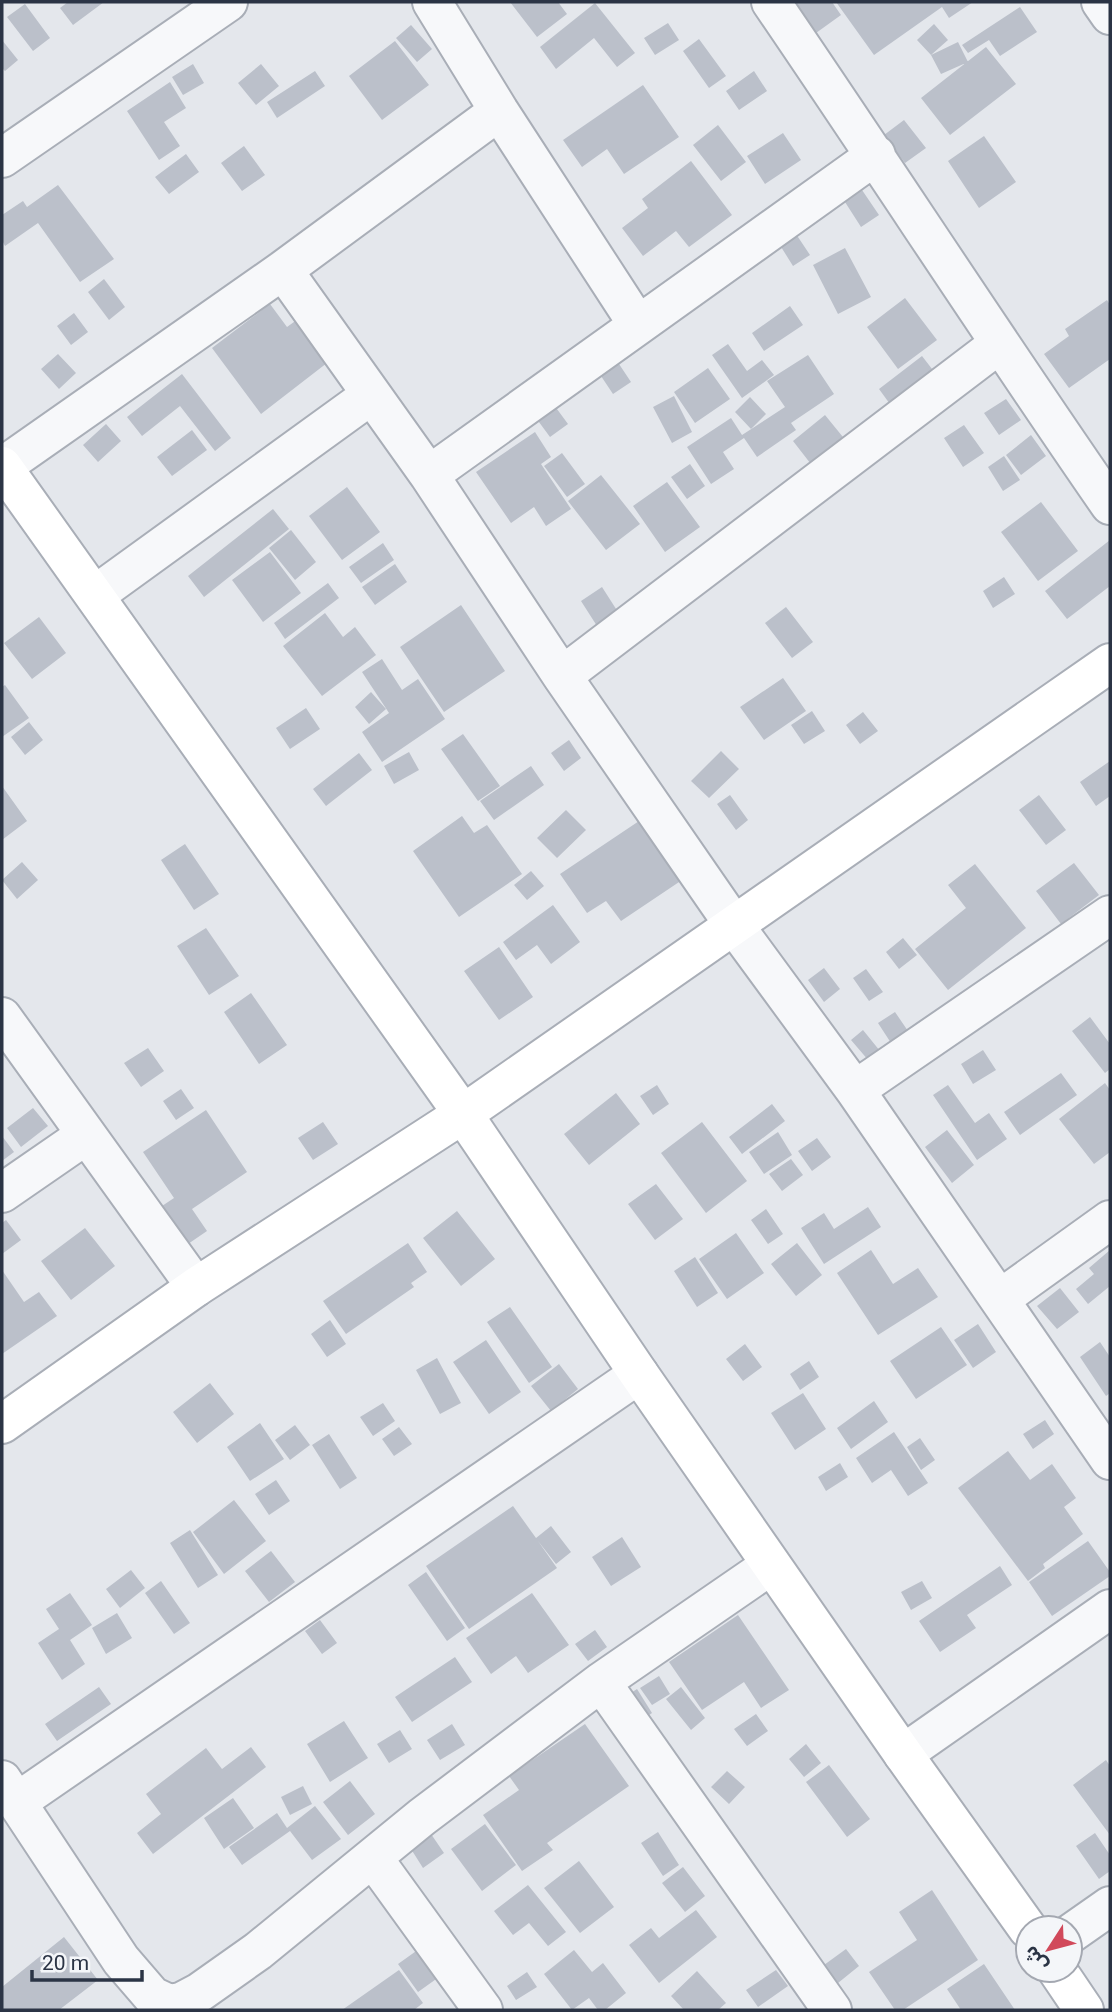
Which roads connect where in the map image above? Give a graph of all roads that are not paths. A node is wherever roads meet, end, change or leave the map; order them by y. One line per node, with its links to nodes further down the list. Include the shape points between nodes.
1 (228, 2): 8 (street)
2 (432, 2): 6 (street)
3 (771, 2): 7 (street)
4 (1101, 2): 5 (street)
5 (1110, 15)
6 (499, 111): 9 (street); 10 (street)
7 (876, 156): 10 (street); 11 (street)
8 (2, 158)
9 (283, 270): 12 (street); 14 (street)
10 (638, 325): 13 (street)
11 (999, 344): 15 (street); 18 (street)
12 (371, 395): 13 (street); 16 (street)
13 (429, 475): 18 (street)
14 (6, 481): 16 (street)
15 (1110, 505)
16 (95, 595): 23 (street)
17 (1110, 663): 20 (street)
18 (562, 676): 20 (street)
19 (1110, 915): 22 (street)
20 (734, 925): 22 (street); 23 (street)
21 (2, 1017): 24 (street)
22 (855, 1090): 28 (street)
23 (463, 1114): 27 (street); 29 (street)
24 (86, 1135): 25 (street); 27 (street)
25 (2, 1193)
26 (1110, 1220): 28 (street)
27 (196, 1287): 30 (street)
28 (1000, 1299): 31 (street)
29 (639, 1374): 32 (street); 36 (street)
30 (2, 1424)
31 (1110, 1460)
32 (771, 1565): 34 (street); 35 (street)
33 (1110, 1609): 35 (street)
34 (601, 1682): 37 (street); 43 (street)
35 (903, 1755): 39 (street)
36 (10, 1791): 37 (street, via 121,1960 152,1996 169,2004 200,1992 258,1951)
37 (373, 1858): 42 (street)
38 (1110, 1906): 40 (street)
39 (1017, 1914)
40 (1084, 1924)
41 (1066, 1984): 44 (street)
42 (483, 2010)
43 (832, 2010)
44 (1084, 2010)

